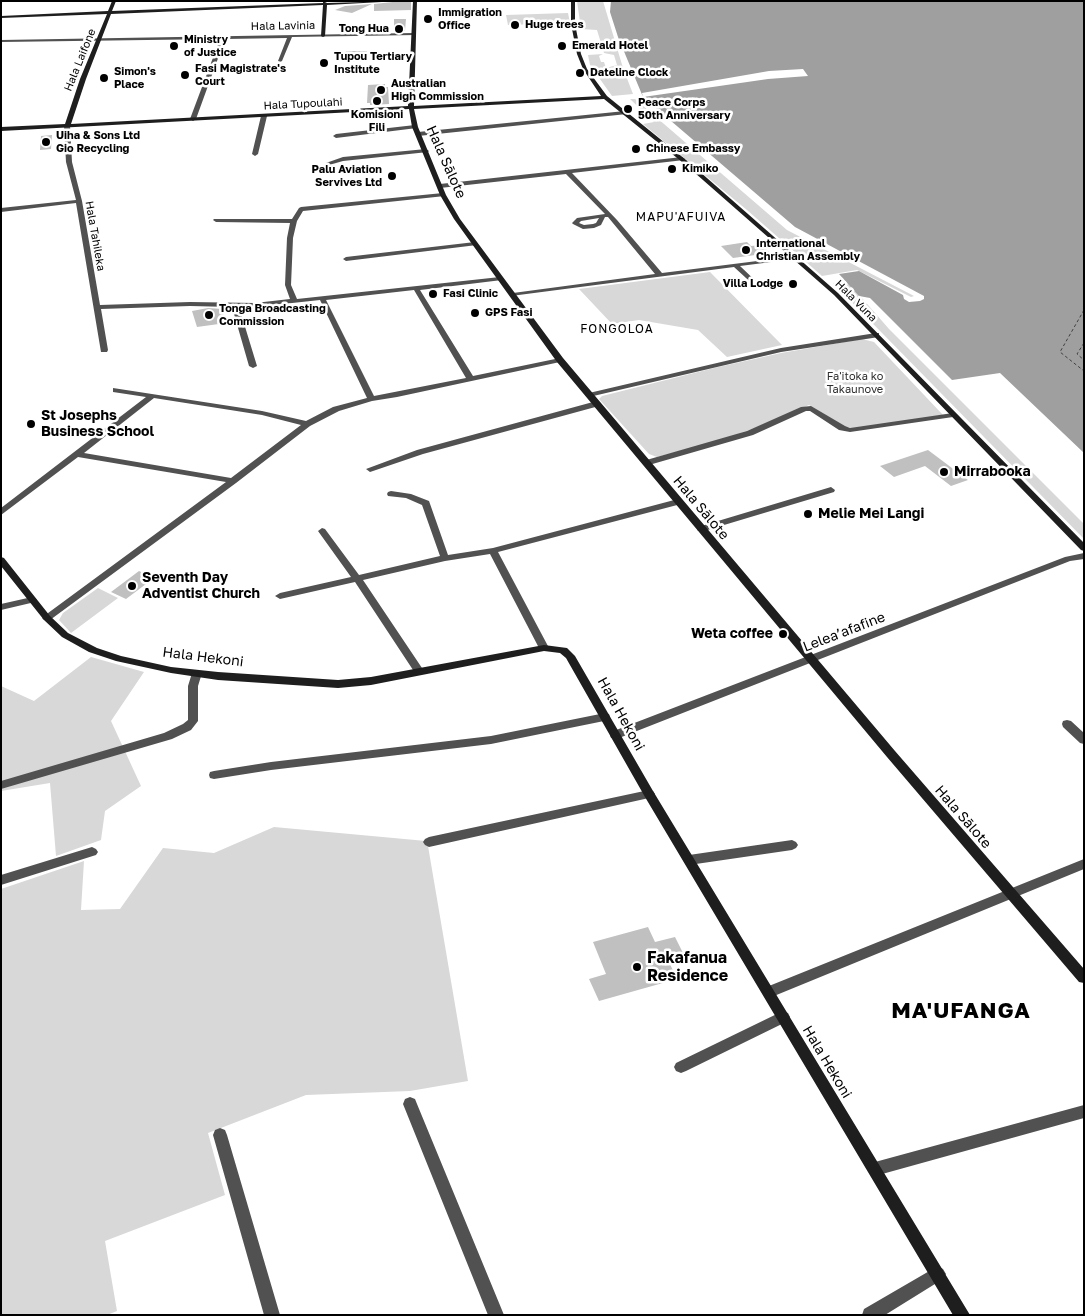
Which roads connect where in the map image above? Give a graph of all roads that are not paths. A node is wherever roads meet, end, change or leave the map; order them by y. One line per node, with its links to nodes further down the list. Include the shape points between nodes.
1 (114, 1): 6 (main road, Hala Laifone)
2 (398, 1): 5 (main road)
3 (415, 1): 8 (main road, Hala Sālote)
4 (572, 1): 15 (main road, Hala Vuna, via 579,54 585,69)
5 (325, 2): 6 (main road); 10 (main road)
6 (110, 13): 7 (main road); 12 (main road, Hala Laifone)
7 (1, 17)
8 (414, 34): 10 (street, Hala Lavinia); 16 (main road, Hala Sālote)
9 (290, 36): 10 (street, Hala Lavinia); 11 (street, Hala Lavinia); 14 (street)
10 (323, 36)
11 (223, 37): 12 (street, Hala Lavinia); 19 (street)
12 (99, 39): 13 (street, Hala Lavinia); 20 (main road, Hala Laifone)
13 (1, 41)
14 (280, 61)
15 (605, 97): 16 (main road, Hala Tupoulahi); 17 (main road, Hala Vuna)
16 (411, 108): 18 (main road, Hala Tupoulahi); 22 (main road, Hala Sālote)
17 (625, 113): 22 (street); 26 (main road, Hala Vuna)
18 (264, 116): 19 (main road, Hala Tupoulahi); 25 (street)
19 (193, 119): 20 (main road, Hala Tupoulahi)
20 (67, 126): 21 (main road, Hala Tupoulahi); 31 (street, Hala Tahileka, via 68,162)
21 (1, 130)
22 (417, 130): 23 (street); 24 (main road, Hala Sālote)
23 (336, 136)
24 (426, 151): 27 (street); 29 (main road, Hala Sālote)
25 (255, 154)
26 (682, 159): 28 (street); 36 (main road, Hala Vuna)
27 (329, 163)
28 (568, 172): 29 (street); 39 (street)
29 (440, 186): 30 (main road, Hala Sālote)
30 (443, 195): 34 (street, via 301,209); 35 (main road, Hala Sālote)
31 (79, 201): 32 (street); 47 (street, Hala Tahileka)
32 (1, 210)
33 (216, 220): 34 (street)
34 (294, 220): 45 (street, via 288,285)
35 (475, 244): 37 (street); 40 (main road, Hala Sālote)
36 (795, 257): 38 (street); 48 (main road, Hala Vuna)
37 (346, 259)
38 (735, 265): 39 (street); 42 (street)
39 (659, 274): 43 (street)
40 (500, 278): 41 (street); 43 (main road, Hala Sālote)
41 (415, 287): 44 (street); 52 (street)
42 (760, 288)
43 (513, 295): 50 (main road, Hala Sālote)
44 (322, 298): 45 (street); 56 (street)
45 (294, 301): 46 (street)
46 (235, 305): 47 (street); 51 (street)
47 (97, 307): 49 (street, Hala Tahileka)
48 (876, 335): 54 (street, via 781,350); 58 (main road, Hala Vuna)
49 (104, 350)
50 (560, 360): 52 (street); 54 (main road, Hala Sālote)
51 (252, 366)
52 (471, 379): 56 (street)
53 (116, 390): 55 (street)
54 (589, 395): 57 (main road, Hala Sālote)
55 (152, 396): 59 (street); 60 (street)
56 (371, 398): 59 (street, via 336,409)
57 (596, 404): 61 (main road, Hala Sālote); 62 (street, via 420,452)
58 (953, 415): 61 (street, via 850,430 811,408 804,409 750,433); 70 (main road, Hala Vuna)
59 (307, 424): 63 (street)
60 (78, 454): 63 (street); 67 (street)
61 (646, 463): 66 (main road, Hala Sālote)
62 (370, 469)
63 (233, 482): 79 (street)
64 (830, 490): 68 (street)
65 (391, 494): 73 (street, via 426,503)
66 (678, 502): 68 (main road, Hala Sālote); 71 (street)
67 (1, 512)
68 (701, 529): 81 (main road, Hala Sālote)
69 (322, 532): 75 (street)
70 (1084, 548)
71 (493, 551): 73 (street); 80 (street)
72 (1084, 556): 81 (street, Lelea’afafine, via 1068,559)
73 (445, 558): 75 (street)
74 (1, 560): 77 (main road, Hala Hekoni)
75 (357, 578): 76 (street); 82 (street)
76 (280, 596)
77 (32, 600): 78 (street); 79 (main road, Hala Hekoni)
78 (1, 607)
79 (47, 618): 83 (main road, Hala Hekoni, via 65,635 94,650 120,659)
80 (544, 648): 82 (main road, Hala Hekoni); 84 (main road, Hala Hekoni, via 563,650 570,656)
81 (811, 660): 86 (street, Lelea’afafine); 97 (main road, Hala Sālote)
82 (419, 671): 83 (main road, Hala Hekoni, via 338,684)
83 (197, 673): 89 (street, via 193,686 193,721 187,727 168,736)
84 (605, 717): 86 (main road, Hala Hekoni); 88 (street, via 491,740)
85 (1067, 724): 87 (street)
86 (615, 735): 90 (main road, Hala Hekoni)
87 (1084, 740)
88 (214, 775)
89 (1, 785)
90 (649, 794): 91 (street); 94 (main road, Hala Hekoni)
91 (429, 842)
92 (792, 845): 94 (street)
93 (92, 852): 96 (street)
94 (689, 860): 99 (main road, Hala Hekoni)
95 (1084, 864): 97 (street)
96 (1, 880)
97 (1011, 894): 98 (main road, Hala Sālote); 99 (street)
98 (1084, 978)
99 (769, 992): 100 (main road, Hala Hekoni)
100 (783, 1017): 101 (street); 105 (main road, Hala Hekoni)
101 (681, 1066)
102 (410, 1104): 108 (street)
103 (1084, 1111): 105 (street)
104 (220, 1135): 107 (street)
105 (875, 1169): 106 (main road, Hala Hekoni)
106 (938, 1274): 109 (street); 110 (main road, Hala Hekoni)
107 (272, 1315)
108 (496, 1315)
109 (870, 1315)
110 (962, 1315)

